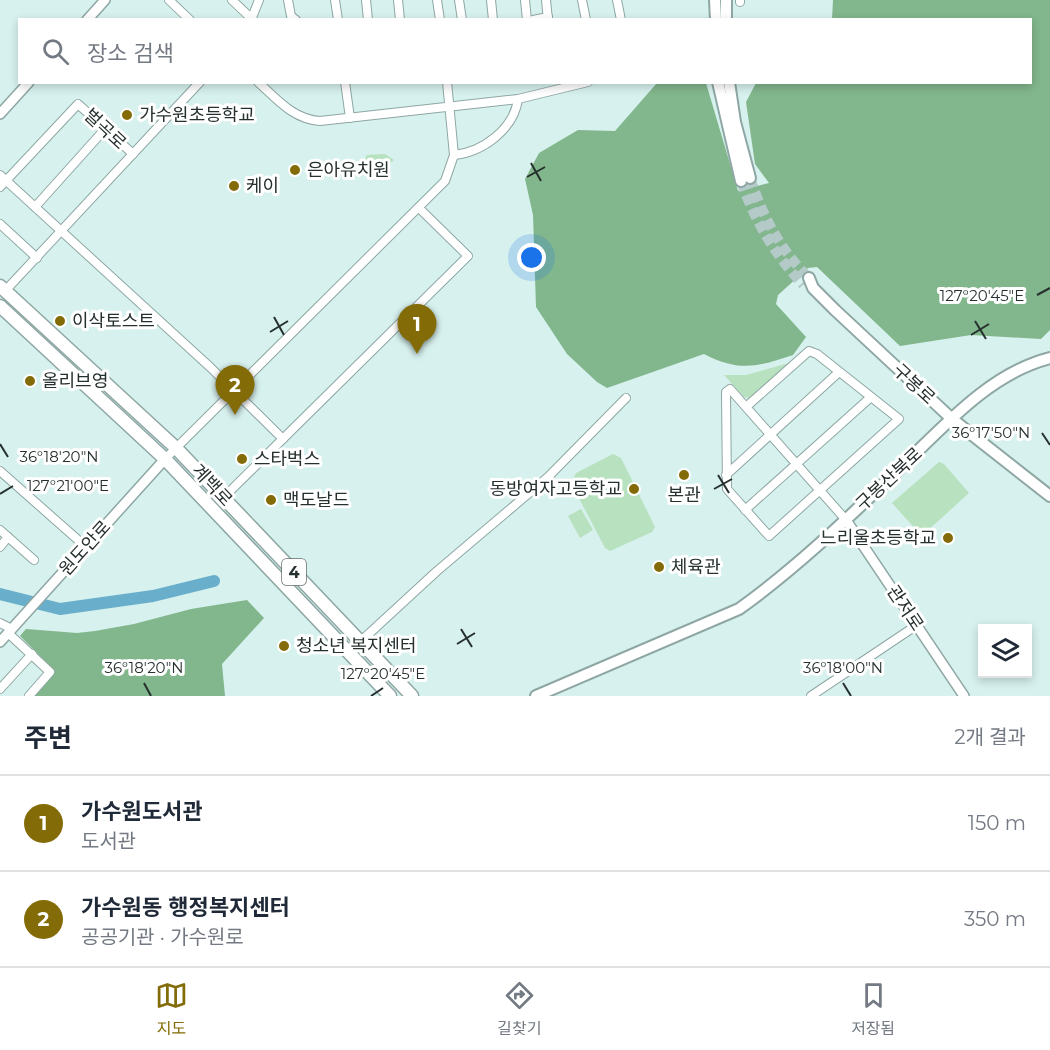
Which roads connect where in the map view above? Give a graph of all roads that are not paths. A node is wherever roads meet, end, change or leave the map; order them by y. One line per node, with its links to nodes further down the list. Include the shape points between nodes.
1 (105, 0): 18 (street)
2 (170, 0): 19 (street)
3 (232, 0): 20 (street)
4 (259, 0): 21 (street)
5 (288, 0): 22 (street)
6 (335, 0): 23 (street)
7 (366, 0): 24 (street)
8 (398, 0): 25 (street)
9 (437, 0): 26 (street)
10 (459, 0): 27 (street)
11 (491, 0): 28 (street)
12 (525, 0): 29 (street)
13 (546, 0): 30 (street)
14 (582, 0): 31 (street)
15 (616, 0): 32 (street)
16 (715, 0): 33 (main road)
17 (726, 0): 34 (main road)
18 (89, 18)
19 (188, 18)
20 (251, 18)
21 (252, 18)
22 (294, 18)
23 (338, 18)
24 (368, 18)
25 (400, 18)
26 (440, 18)
27 (462, 18)
28 (493, 18)
29 (527, 18)
30 (548, 18)
31 (586, 18)
32 (620, 18)
33 (716, 18)
34 (726, 18)
35 (27, 84): 45 (street)
36 (198, 84): 48 (street)
37 (260, 84): 46 (street, via 292,113 308,120)
38 (345, 84): 46 (street)
39 (447, 84): 44 (street)
40 (719, 84): 41 (main road, via 746,180)
41 (729, 84)
42 (559, 86): 43 (street)
43 (518, 99): 44 (street); 49 (street, via 516,115 486,146)
44 (451, 108): 46 (street); 49 (street)
45 (0, 114)
46 (350, 118)
47 (105, 129): 48 (street, 벌곡로); 50 (street, 벌곡로, via 78,104); 51 (street)
48 (133, 154): 54 (street)
49 (454, 155): 52 (street, via 445,181)
50 (2, 181): 51 (street)
51 (35, 207): 54 (street)
52 (419, 208): 61 (street); 67 (street, via 468,256)
53 (0, 224): 55 (street)
54 (62, 232): 55 (street); 61 (street)
55 (37, 258): 57 (street)
56 (808, 284): 65 (main road, 구봉로)
57 (3, 288): 68 (main road, 계백로 / 4)
58 (0, 306): 69 (main road, 계백로 / 4)
59 (1050, 358): 65 (main road, 구봉산북로, via 991,387)
60 (838, 373): 62 (street); 64 (street, via 809,351); 66 (street)
61 (236, 391): 67 (street); 68 (street)
62 (871, 397): 70 (street); 73 (street, via 899,419)
63 (626, 398): 86 (street, via 548,477 436,571)
64 (746, 407): 66 (street); 72 (street, via 730,389 726,392)
65 (952, 420): 74 (main road, 구봉로); 77 (main road, 구봉산북로)
66 (771, 434): 70 (street); 72 (street)
67 (283, 439): 75 (street)
68 (176, 448): 69 (street); 75 (main road, 계백로 / 4)
69 (165, 459): 81 (street, 원도안로); 91 (main road, 계백로 / 4)
70 (797, 463): 73 (street); 76 (street)
71 (0, 471): 81 (street)
72 (726, 475): 76 (street, via 727,489)
73 (821, 489): 76 (street, via 769,536); 77 (street)
74 (1050, 496)
75 (223, 498): 86 (main road, 계백로 / 4)
76 (745, 510)
77 (846, 520): 84 (street, 관저로); 93 (main road, 구봉산북로, via 739,609)
78 (0, 530): 79 (street)
79 (8, 537): 80 (street); 82 (street)
80 (0, 547)
81 (86, 547): 85 (street, 원도안로)
82 (34, 560)
83 (0, 623): 85 (street)
84 (916, 625): 94 (street); 95 (street, 관저로)
85 (10, 631): 87 (street); 88 (street)
86 (361, 641): 92 (main road, 계백로 / 4)
87 (0, 642)
88 (32, 654): 89 (street); 90 (street, via 50,672)
89 (0, 689)
90 (29, 696)
91 (390, 696)
92 (412, 696)
93 (536, 696)
94 (811, 696)
95 (964, 696)

